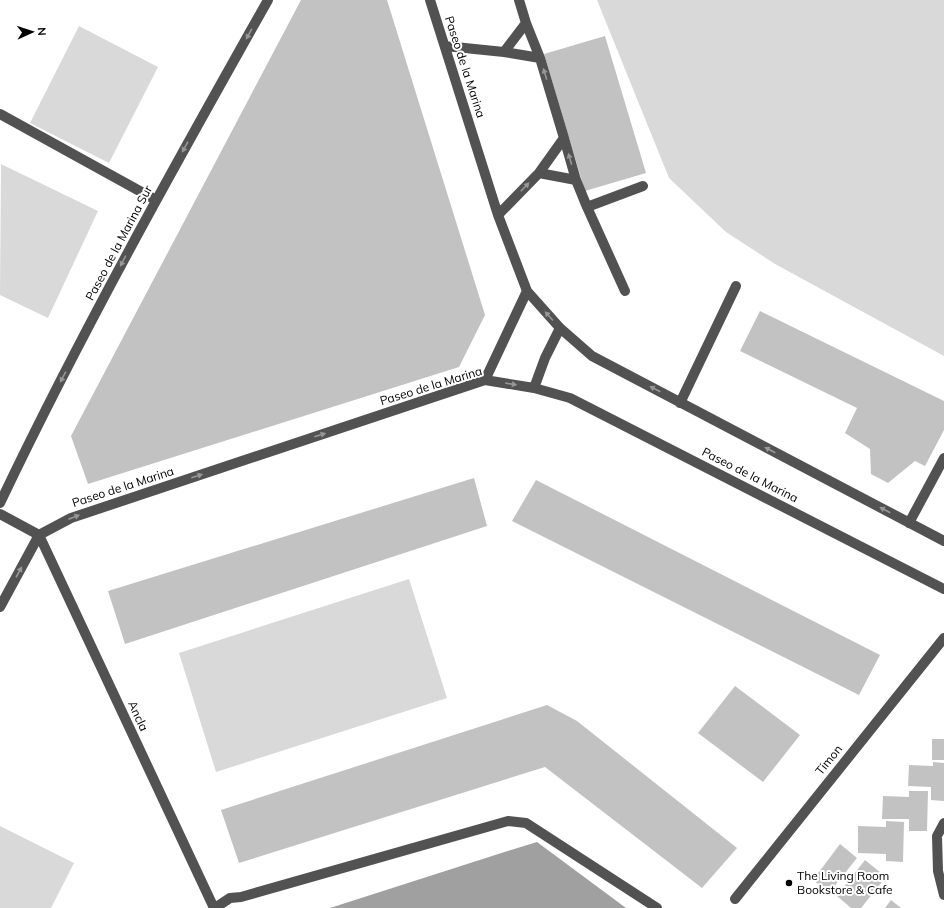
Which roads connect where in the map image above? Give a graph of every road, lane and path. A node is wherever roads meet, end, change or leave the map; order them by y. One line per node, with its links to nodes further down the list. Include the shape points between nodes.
1 (268, 0): 13 (street, Paseo de la Marina Sur, one-way to 13)
2 (430, 0): 5 (street, Paseo de la Marina)
3 (519, 0): 4 (street)
4 (526, 24): 6 (street); 7 (street)
5 (444, 46): 6 (street); 15 (street, Paseo de la Marina)
6 (504, 52): 7 (street)
7 (540, 58): 9 (street, one-way to 7)
8 (0, 114): 13 (street)
9 (564, 138): 10 (street); 11 (street, one-way to 9)
10 (539, 172): 11 (street); 15 (street, one-way to 10)
11 (576, 180): 14 (street)
12 (643, 186): 14 (street)
13 (156, 200): 24 (street, Paseo de la Marina Sur, one-way to 24, via 31,438)
14 (587, 207): 18 (street)
15 (498, 215): 17 (street, Paseo de la Marina)
16 (736, 286): 22 (street)
17 (527, 291): 19 (street, Paseo de la Marina, one-way to 17); 20 (street)
18 (625, 291)
19 (560, 328): 21 (street); 22 (street, Paseo de la Marina, one-way to 19, via 592,356)
20 (485, 380): 21 (street, Paseo de la Marina, one-way to 21); 27 (street, Paseo de la Marina, one-way to 20, via 71,518)
21 (534, 388): 29 (street, Paseo de la Marina, via 570,398)
22 (680, 403): 26 (street, Paseo de la Marina, one-way to 22)
23 (944, 458): 26 (street)
24 (0, 503)
25 (0, 514): 27 (street)
26 (909, 523): 28 (street, Paseo de la Marina)
27 (39, 535): 30 (street, one-way to 27); 35 (street, Ancla)
28 (944, 541)
29 (944, 589)
30 (0, 607)
31 (944, 638): 34 (street, Timon)
32 (944, 823): 33 (street, via 937,836 938,871)
33 (944, 895)
34 (735, 899)
35 (214, 908): 36 (street, via 230,898 249,895 508,821 526,823)
36 (657, 908)

